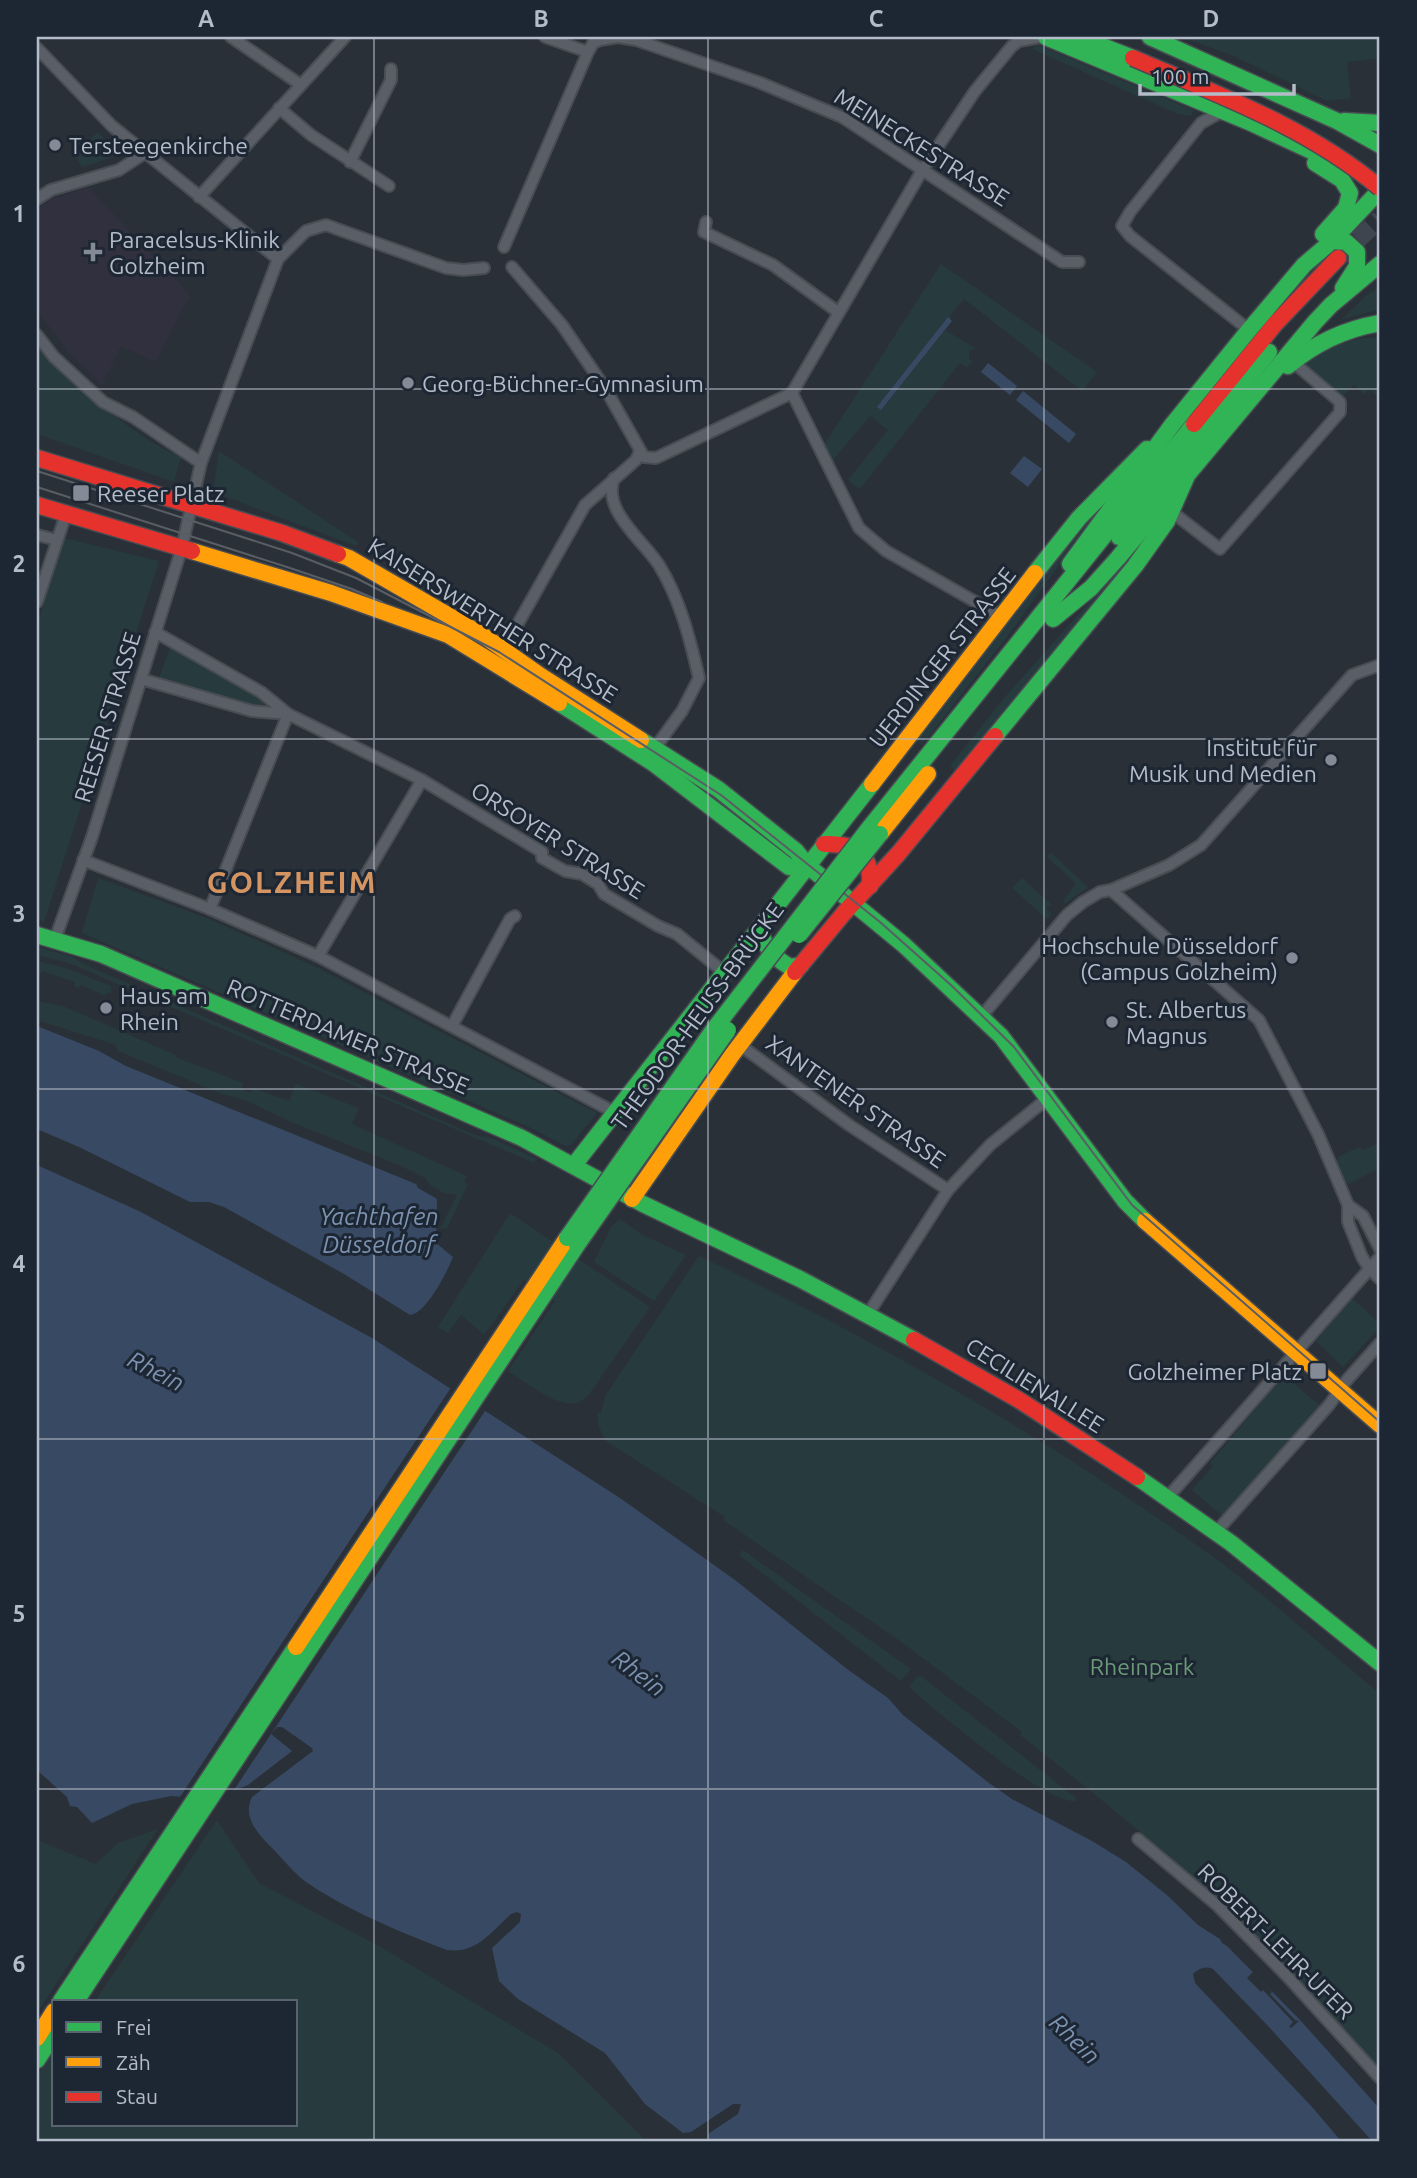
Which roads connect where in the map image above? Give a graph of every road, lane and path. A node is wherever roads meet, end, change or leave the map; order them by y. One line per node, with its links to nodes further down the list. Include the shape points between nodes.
1 (231, 37): 12 (street)
2 (345, 37): 12 (street)
3 (545, 37): 10 (street)
4 (618, 37): 10 (street, MEINECKESTRASSE, via 593,43); 22 (street, MEINECKESTRASSE, via 758,82 842,117)
5 (1043, 37): 14 (main road); 22 (street, via 1019,41 1007,51)
6 (1079, 37): 8 (main road)
7 (1114, 37): 8 (main road)
8 (1141, 47): 15 (main road); 23 (main road, via 1328,132); 27 (main road, bridge, via 1356,166)
9 (37, 48): 20 (street, via 112,126)
10 (588, 52): 31 (street)
11 (391, 69): 21 (street, via 391,80)
12 (301, 85): 13 (street)
13 (279, 108): 21 (street); 26 (street)
14 (1223, 111): 17 (main road); 42 (street, via 1201,123 1122,226)
15 (1337, 121): 16 (main road); 17 (main road, via 1338,135 1330,149); 18 (main road)
16 (1380, 123)
17 (1294, 144): 19 (main road); 35 (main road, via 1306,158 1343,179 1349,194 1345,208)
18 (1380, 145)
19 (1310, 151): 24 (main road); 27 (main road)
20 (145, 153): 26 (street); 28 (street, via 119,170 51,190)
21 (349, 162): 25 (street)
22 (923, 169): 33 (street, MEINECKESTRASSE, via 1062,262); 39 (street)
23 (1380, 169)
24 (1380, 181)
25 (389, 186)
26 (199, 197): 32 (street)
27 (1379, 198): 30 (main road, UERDINGER STRASSE)
28 (37, 199)
29 (705, 222): 39 (street, via 704,232 773,265)
30 (1332, 241): 35 (main road, UERDINGER STRASSE); 38 (main road, via 1350,244 1359,259)
31 (504, 247)
32 (278, 259): 37 (street, via 306,231 326,225 446,268); 50 (street, REESER STRASSE)
33 (1079, 262)
34 (1380, 264): 38 (main road)
35 (1304, 265): 42 (main road, UERDINGER STRASSE)
36 (512, 267): 48 (street, via 569,336)
37 (484, 268)
38 (1331, 305): 46 (main road)
39 (838, 312): 45 (street)
40 (1380, 314): 44 (main road, via 1329,333)
41 (1380, 323): 44 (main road, via 1328,339)
42 (1249, 330): 47 (main road, UERDINGER STRASSE)
43 (37, 335): 50 (street, via 103,402)
44 (1297, 358): 46 (main road); 55 (street, via 1340,402 1340,412 1220,549)
45 (792, 393): 48 (street, via 656,458 647,458); 61 (street, via 866,536)
46 (1244, 406): 51 (main road)
47 (1172, 425): 61 (main road, UERDINGER STRASSE, via 1079,518); 64 (main road, via 1089,536)
48 (640, 451): 52 (street)
49 (37, 458): 53 (main road, KAISERSWERTHER STRASSE)
50 (201, 463): 53 (street, REESER STRASSE)
51 (1187, 474): 55 (main road); 62 (main road, via 1091,588)
52 (614, 478): 65 (street, via 585,505); 69 (street, via 614,505 659,566 680,608 699,678)
53 (191, 504): 59 (street, REESER STRASSE); 65 (main road, KAISERSWERTHER STRASSE, via 349,558)
54 (37, 505): 56 (main road, KAISERSWERTHER STRASSE)
55 (1171, 512): 75 (main road, via 1114,591)
56 (66, 514): 58 (street); 59 (main road, KAISERSWERTHER STRASSE)
57 (37, 535): 58 (street)
58 (57, 540): 60 (street)
59 (181, 547): 63 (street, REESER STRASSE); 74 (main road, KAISERSWERTHER STRASSE, via 342,596 448,635 653,763 789,867)
60 (37, 602)
61 (1002, 617): 72 (main road, UERDINGER STRASSE)
62 (1053, 619): 64 (main road, via 1341,262 1275,324); 71 (main road)
63 (155, 632): 67 (street, REESER STRASSE); 68 (street, ORSOYER STRASSE, via 261,692)
64 (1027, 632): 71 (main road)
65 (503, 650): 69 (main road, KAISERSWERTHER STRASSE)
66 (1380, 665): 76 (street, via 1352,675 1201,845 1169,865)
67 (141, 679): 68 (street, ORSOYER STRASSE, via 252,711); 73 (street, REESER STRASSE)
68 (288, 714): 70 (street, ORSOYER STRASSE); 78 (street)
69 (655, 748): 74 (main road, KAISERSWERTHER STRASSE, via 729,796)
70 (422, 780): 83 (street); 85 (street, ORSOYER STRASSE, via 542,852 542,858 565,871 582,874 604,894 677,934)
71 (875, 831): 108 (main road, THEODOR-HEUSS-BRÜCKE, bridge, via 572,1242)
72 (824, 844): 74 (main road, UERDINGER STRASSE); 75 (main road, via 846,844 864,854 870,867)
73 (83, 860): 78 (street, ROTTERDAMER STRASSE); 82 (street, REESER STRASSE)
74 (808, 866): 77 (main road, KAISERSWERTHER STRASSE); 80 (main road, UERDINGER STRASSE)
75 (870, 886): 77 (main road)
76 (1111, 890): 86 (street, via 1100,892 1067,915); 94 (street, via 1259,1020 1317,1131)
77 (853, 903): 84 (main road); 86 (main road, KAISERSWERTHER STRASSE)
78 (209, 909): 83 (street, ROTTERDAMER STRASSE)
79 (514, 916): 87 (street)
80 (760, 929): 84 (main road, via 767,949 790,967); 85 (main road, UERDINGER STRASSE)
81 (37, 935): 82 (main road, ROTTERDAMER STRASSE)
82 (55, 939): 91 (main road, ROTTERDAMER STRASSE, via 101,954 486,1121)
83 (318, 956): 87 (street, ROTTERDAMER STRASSE)
84 (801, 965): 88 (main road)
85 (725, 973): 90 (main road, UERDINGER STRASSE)
86 (981, 1017): 89 (main road, KAISERSWERTHER STRASSE)
87 (452, 1026): 90 (street, ROTTERDAMER STRASSE)
88 (740, 1045): 92 (street, XANTENER STRASSE); 93 (main road)
89 (1048, 1098): 92 (street, via 990,1145); 101 (main road, KAISERSWERTHER STRASSE, via 1138,1215)
90 (614, 1112): 91 (main road, UERDINGER STRASSE)
91 (574, 1165): 93 (main road, ROTTERDAMER STRASSE)
92 (948, 1190): 99 (street)
93 (632, 1199): 99 (main road, CECILIENALLEE)
94 (1348, 1205): 95 (street, via 1363,1216); 97 (street, via 1348,1222)
95 (1380, 1249)
96 (1380, 1257): 97 (street)
97 (1369, 1268): 98 (street); 101 (street)
98 (1380, 1279)
99 (868, 1314): 104 (main road, CECILIENALLEE, via 1019,1400)
100 (1380, 1343): 102 (street)
101 (1297, 1352): 102 (main road, KAISERSWERTHER STRASSE); 104 (street)
102 (1341, 1391): 103 (main road, KAISERSWERTHER STRASSE); 105 (street)
103 (1380, 1425)
104 (1168, 1497): 105 (main road, CECILIENALLEE)
105 (1216, 1532): 106 (main road, CECILIENALLEE)
106 (1380, 1663)
107 (1138, 1839): 115 (street, ROBERT-LEHR-UFER, via 1228,1916)
108 (162, 1860): 109 (main road); 110 (main road)
109 (62, 2000)
110 (77, 2000)
111 (52, 2014): 113 (main road)
112 (52, 2037): 114 (main road)
113 (37, 2038)
114 (37, 2060)
115 (1380, 2078)

